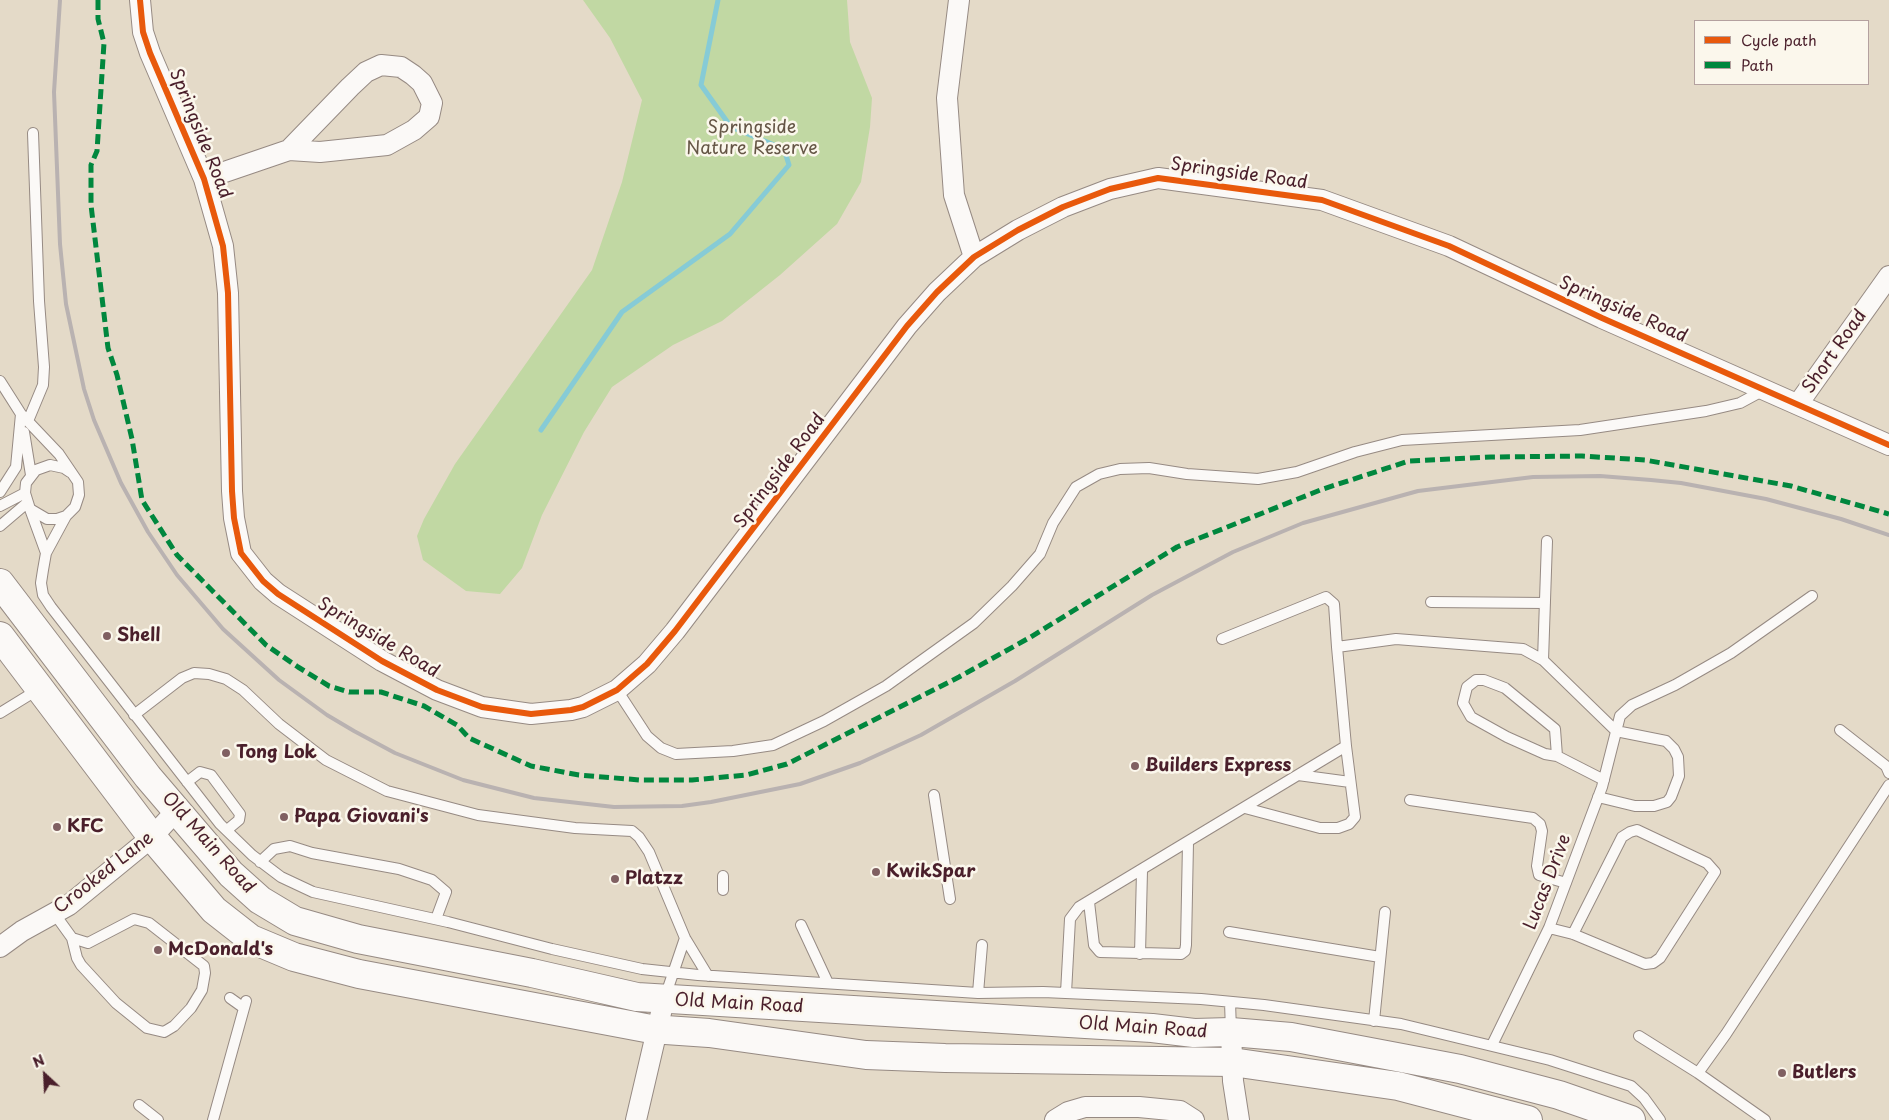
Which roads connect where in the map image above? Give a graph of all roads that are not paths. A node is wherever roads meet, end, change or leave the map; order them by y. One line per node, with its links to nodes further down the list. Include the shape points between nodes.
1 (140, 0): 5 (street, Springside Road, via 150,53)
2 (959, 0): 6 (street, via 947,98 954,195)
3 (33, 133): 11 (lane, via 38,301 44,367 43,385)
4 (290, 150): 4 (street, via 366,72 381,65 396,66 413,75 422,83 432,103 429,117 387,145 320,152); 5 (street)
5 (204, 179): 31 (street, Springside Road, via 223,246 228,293 234,518 241,553 248,564 278,594 382,661 437,690 482,707 531,714 571,710 582,708)
6 (974, 257): 9 (street, Springside Road, via 1063,207 1110,189 1158,178 1322,200 1448,246); 31 (street, Springside Road, via 907,326 675,631 647,664)
7 (1889, 276): 10 (street, Short Road)
8 (0, 381): 11 (lane)
9 (1766, 390): 10 (street, Springside Road); 31 (lane, via 1740,403 1706,411 1606,426 1526,434 1402,440 1297,472 1258,479 1149,468 1099,474 1076,487 1053,524 1040,554 974,623 886,686 773,745 676,754 661,748 647,736)
10 (1798, 404): 12 (street, Springside Road)
11 (25, 418): 13 (lane, via 59,454); 14 (lane); 15 (lane, via 16,467)
12 (1889, 445)
13 (70, 472): 14 (lane, via 50,465); 18 (lane, via 78,482 79,495 75,507)
14 (31, 475): 16 (lane, via 26,483)
15 (0, 492)
16 (27, 502): 17 (lane); 18 (lane, via 47,519); 19 (lane); 21 (lane)
17 (0, 506)
18 (66, 516): 21 (lane)
19 (0, 526)
20 (1547, 541): 25 (lane)
21 (46, 552): 33 (lane, via 41,583 43,595)
22 (0, 583): 48 (main road, Old Main Road, via 148,777)
23 (1812, 596): 34 (lane, via 1731,653 1632,705 1620,716)
24 (1432, 602): 25 (lane)
25 (1545, 603): 29 (lane)
26 (0, 636): 30 (main road, Old Main Road)
27 (1222, 639): 28 (lane, via 1326,597 1334,604)
28 (1336, 648): 29 (lane, via 1396,640 1455,643 1523,648); 36 (lane)
29 (1543, 660): 34 (lane)
30 (39, 689): 32 (lane); 50 (main road, Old Main Road)
31 (617, 690)
32 (0, 713)
33 (134, 715): 41 (lane); 67 (lane, via 182,678 194,673 209,674 226,679 243,690 279,724 326,760 387,791 478,815 576,828 632,831 649,852)
34 (1616, 728): 40 (lane, Lucas Drive); 45 (lane, via 1668,742 1678,758 1677,784 1667,802 1654,806 1635,806)
35 (1840, 730): 38 (lane, via 1886,766)
36 (1346, 746): 39 (lane); 42 (lane)
37 (1557, 756): 37 (lane, via 1555,729 1505,688 1484,680 1476,680 1467,688 1463,703 1471,717 1506,737); 40 (lane)
38 (1889, 773)
39 (1298, 775): 42 (lane); 47 (lane)
40 (1604, 780): 45 (lane, Lucas Drive)
41 (187, 782): 49 (lane); 49 (lane, via 200,772 211,775 240,814 239,820)
42 (1350, 782): 47 (lane, via 1355,817 1349,824 1338,828 1320,828)
43 (1889, 785): 86 (lane)
44 (934, 795): 57 (lane)
45 (1598, 796): 55 (lane, Lucas Drive)
46 (1410, 800): 55 (lane, via 1533,818 1542,831 1540,876)
47 (1244, 808): 51 (lane)
48 (177, 810): 50 (street, Crooked Lane); 78 (main road, Old Main Road, via 246,888 295,921 358,939)
49 (227, 830): 52 (lane)
50 (152, 837): 60 (street, Crooked Lane, via 69,905); 81 (main road, Old Main Road, via 214,910 252,939 294,957 359,974)
51 (1188, 843): 53 (lane); 70 (lane, via 1186,951 1174,956)
52 (260, 862): 61 (lane, via 313,892); 61 (lane, via 274,849 290,846 398,869 432,880 446,892)
53 (1142, 871): 58 (lane); 70 (lane)
54 (723, 876): 56 (lane)
55 (1566, 882): 63 (lane, Lucas Drive)
56 (723, 890)
57 (950, 899)
58 (1089, 902): 70 (lane, via 1094,945 1100,952); 76 (lane, via 1079,907 1070,919)
59 (1385, 912): 71 (lane)
60 (54, 913): 66 (lane); 69 (street, Crooked Lane)
61 (436, 919): 72 (lane, via 552,949)
62 (801, 925): 74 (lane)
63 (1550, 928): 65 (lane); 84 (lane, Lucas Drive)
64 (1229, 932): 71 (lane)
65 (1573, 934): 65 (lane, via 1645,964 1653,963 1660,958 1715,872 1707,863 1646,834 1637,830 1630,832 1622,837)
66 (72, 938): 66 (lane, via 88,943 134,919 149,923 204,966 202,990 174,1026 164,1032 147,1028 116,1003 81,965)
67 (685, 938): 72 (lane); 73 (lane)
68 (982, 945): 75 (lane)
69 (0, 947)
70 (1140, 954)
71 (1380, 957): 80 (lane)
72 (674, 973): 73 (lane); 78 (lane)
73 (708, 976): 74 (lane)
74 (828, 983): 75 (lane)
75 (978, 993): 76 (lane)
76 (1066, 993): 79 (lane)
77 (230, 998): 89 (lane, via 245,1004)
78 (664, 1000): 81 (street); 82 (main road, Old Main Road, via 1194,1033)
79 (1230, 1002): 80 (lane); 82 (lane)
80 (1374, 1021): 84 (lane)
81 (658, 1030): 85 (main road, Old Main Road, via 708,1033 866,1055); 90 (street)
82 (1231, 1032): 85 (street); 95 (main road, Old Main Road, via 1291,1037 1460,1069 1559,1095)
83 (1639, 1036): 86 (lane)
84 (1492, 1045): 96 (lane, via 1631,1086)
85 (1232, 1062): 93 (street); 94 (main road, Old Main Road, via 1398,1086)
86 (1698, 1073): 97 (lane)
87 (139, 1105): 88 (lane)
88 (158, 1120)
89 (213, 1120)
90 (636, 1120)
91 (1055, 1120): 92 (street, via 1085,1107 1180,1111)
92 (1194, 1120)
93 (1239, 1120)
94 (1528, 1120)
95 (1631, 1120)
96 (1660, 1120)
97 (1766, 1120)

